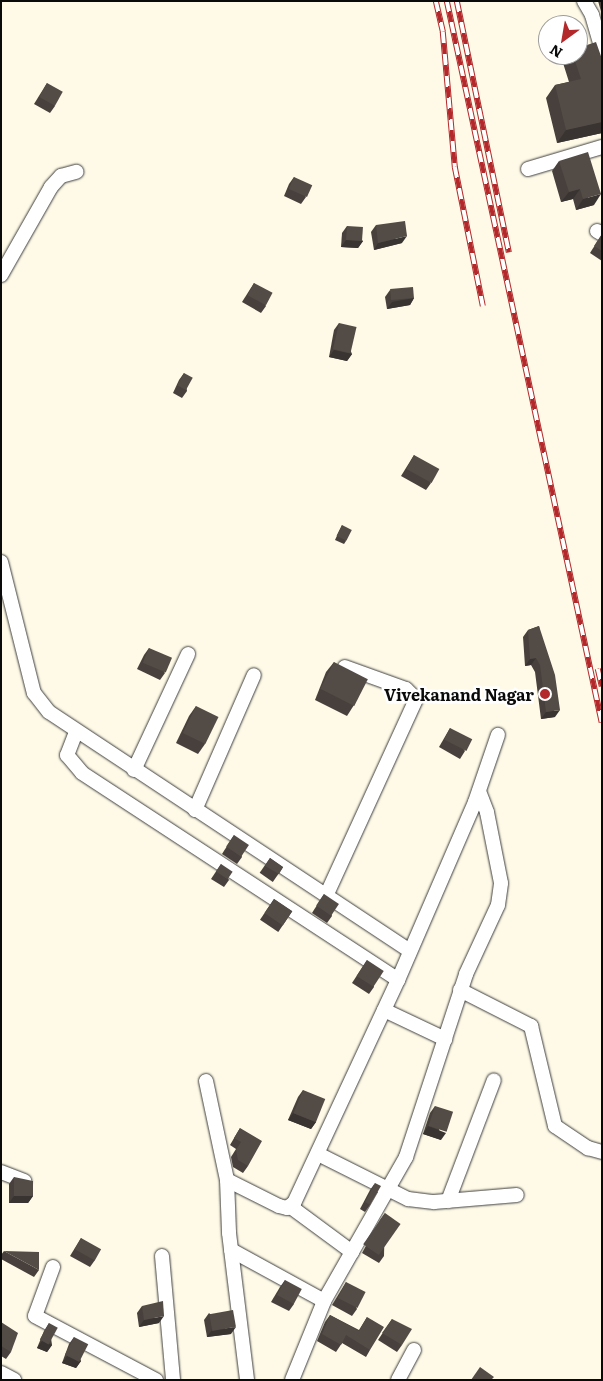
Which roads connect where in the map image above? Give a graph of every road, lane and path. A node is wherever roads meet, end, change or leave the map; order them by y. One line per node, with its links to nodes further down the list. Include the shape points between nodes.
1 (584, 1): 2 (street, via 592,15)
2 (602, 51)
3 (602, 147): 4 (street)
4 (528, 169)
5 (76, 172): 6 (street, via 61,176 51,186)
6 (1, 275)
7 (1, 562): 11 (street, via 34,693 56,719)
8 (188, 654): 13 (street)
9 (345, 667): 16 (street, via 406,689 416,699)
10 (254, 675): 15 (street)
11 (76, 732): 13 (street); 18 (street, via 68,755 82,773)
12 (498, 736): 14 (street)
13 (134, 770): 15 (street)
14 (479, 791): 17 (street); 19 (street, via 487,812 501,895)
15 (195, 810): 16 (street)
16 (326, 896): 17 (street)
17 (410, 951): 18 (street)
18 (398, 980): 20 (street)
19 (460, 990): 21 (street); 24 (street, via 531,1026 555,1126 588,1148)
20 (384, 1010): 21 (street); 25 (street)
21 (445, 1039): 29 (street, via 406,1157)
22 (494, 1080): 31 (street)
23 (206, 1081): 27 (street)
24 (602, 1152)
25 (318, 1154): 29 (street); 32 (street)
26 (1, 1172): 28 (street)
27 (226, 1180): 32 (street, via 279,1206); 33 (street)
28 (24, 1181)
29 (387, 1190): 31 (street, via 408,1199); 34 (street)
30 (517, 1195): 31 (street)
31 (448, 1201)
32 (291, 1207): 34 (street)
33 (231, 1250): 37 (street); 43 (street)
34 (352, 1252): 37 (street)
35 (162, 1256): 42 (street)
36 (53, 1267): 41 (street, via 35,1316)
37 (324, 1301): 44 (street)
38 (414, 1350): 45 (street)
39 (1, 1374): 40 (street)
40 (14, 1380)
41 (156, 1380)
42 (173, 1380)
43 (247, 1380)
44 (292, 1380)
45 (398, 1380)

